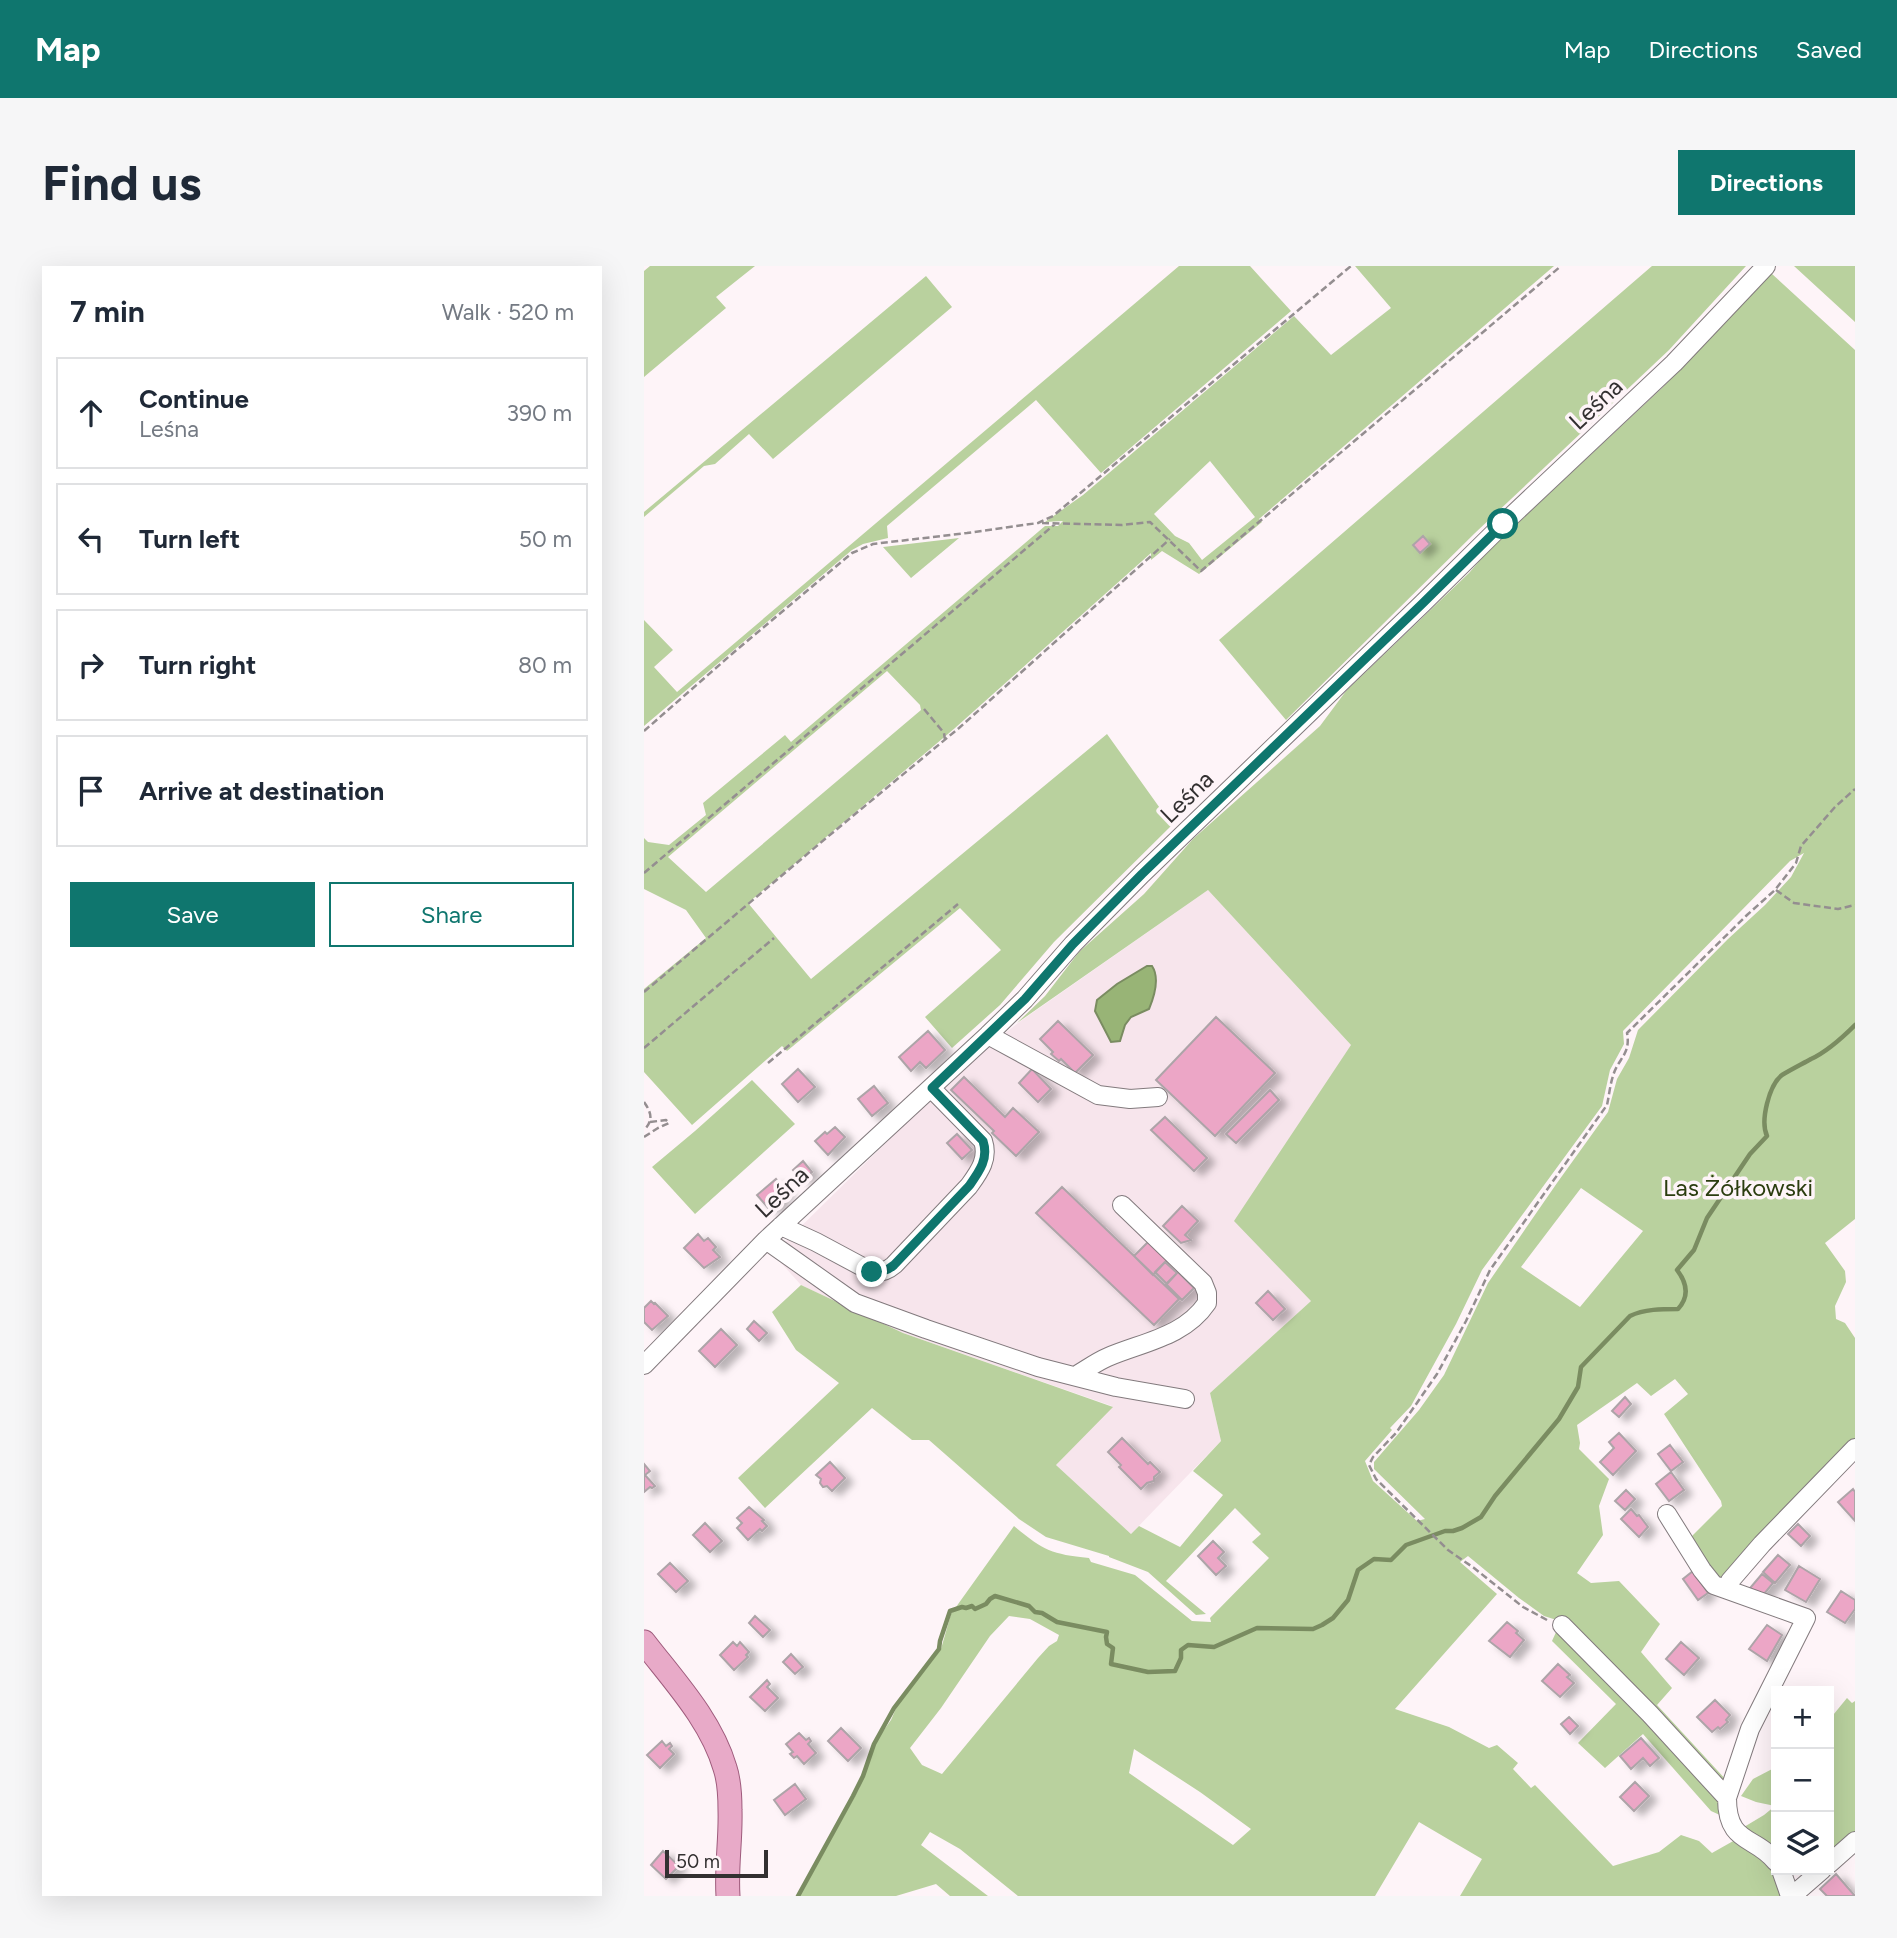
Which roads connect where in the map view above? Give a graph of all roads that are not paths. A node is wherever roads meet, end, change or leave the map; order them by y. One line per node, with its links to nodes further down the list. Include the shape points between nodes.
1 (1766, 266): 2 (street, Leśna, via 1665,372 1142,874)
2 (989, 1035): 3 (street, Leśna); 4 (street, via 1098,1095)
3 (932, 1088): 6 (street, Leśna); 6 (street, via 983,1141 985,1155 969,1186 894,1265 872,1272)
4 (1157, 1097)
5 (1122, 1205): 9 (street, via 1203,1283 1207,1303 1172,1334 1108,1357)
6 (781, 1226): 7 (street, Leśna)
7 (766, 1240): 8 (street, Leśna); 9 (street, via 855,1303)
8 (644, 1365)
9 (1075, 1377): 10 (street)
10 (1185, 1399)
11 (1855, 1448): 13 (street, via 1762,1544 1730,1581)
12 (1667, 1514): 13 (street, via 1714,1585)
13 (1728, 1590): 16 (street, via 1806,1618 1750,1729)
14 (1562, 1626): 16 (street)
15 (644, 1642): 22 (main road, via 713,1736 726,1770)
16 (1727, 1798): 18 (street, via 1736,1832)
17 (1855, 1841): 19 (street)
18 (1771, 1857)
19 (1834, 1860)
20 (1783, 1875): 23 (street)
21 (1816, 1875): 23 (street)
22 (728, 1896)
23 (1791, 1896)

